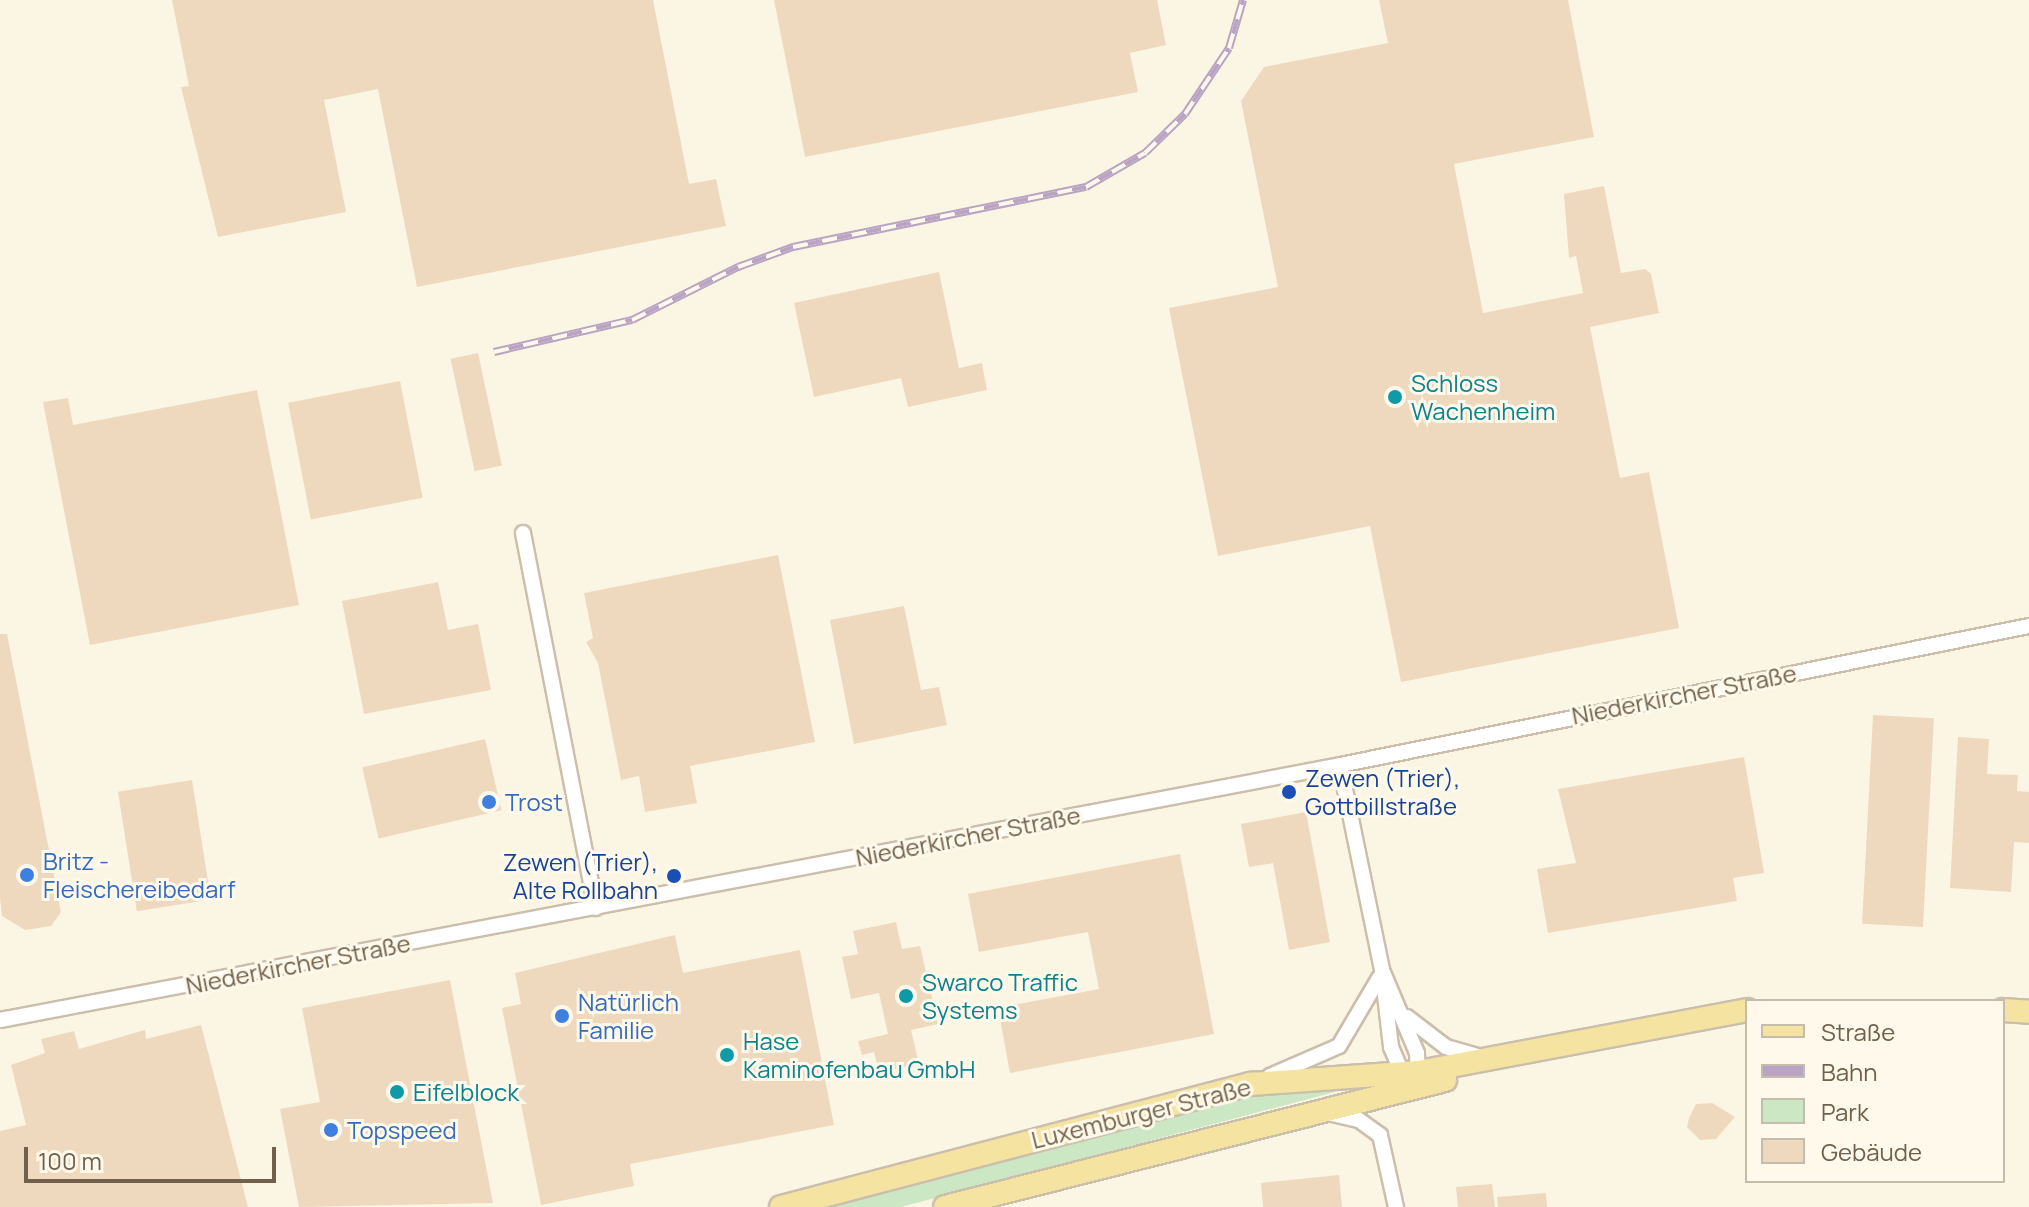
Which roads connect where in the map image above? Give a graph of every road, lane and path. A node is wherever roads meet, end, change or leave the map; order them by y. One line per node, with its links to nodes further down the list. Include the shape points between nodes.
1 (523, 533): 4 (street)
2 (2029, 626): 3 (street, Niederkircher Straße)
3 (1340, 765): 4 (street, Niederkircher Straße); 5 (street)
4 (596, 908): 10 (street, Niederkircher Straße)
5 (1382, 970): 9 (street); 12 (street); 13 (street, via 1339,1046)
6 (1745, 1010): 11 (main road, Luxemburger Straße, via 1644,1026)
7 (2005, 1010): 8 (main road)
8 (2029, 1012)
9 (1404, 1014): 11 (street, via 1453,1051); 12 (street)
10 (0, 1020)
11 (1506, 1059): 12 (main road, Luxemburger Straße)
12 (1411, 1078): 13 (main road, Luxemburger Straße); 14 (main road, Luxemburger Straße)
13 (1251, 1084): 15 (main road, Luxemburger Straße)
14 (1323, 1112): 16 (main road, Luxemburger Straße); 17 (street, via 1359,1120 1380,1135)
15 (781, 1207)
16 (945, 1207)
17 (1396, 1207)

